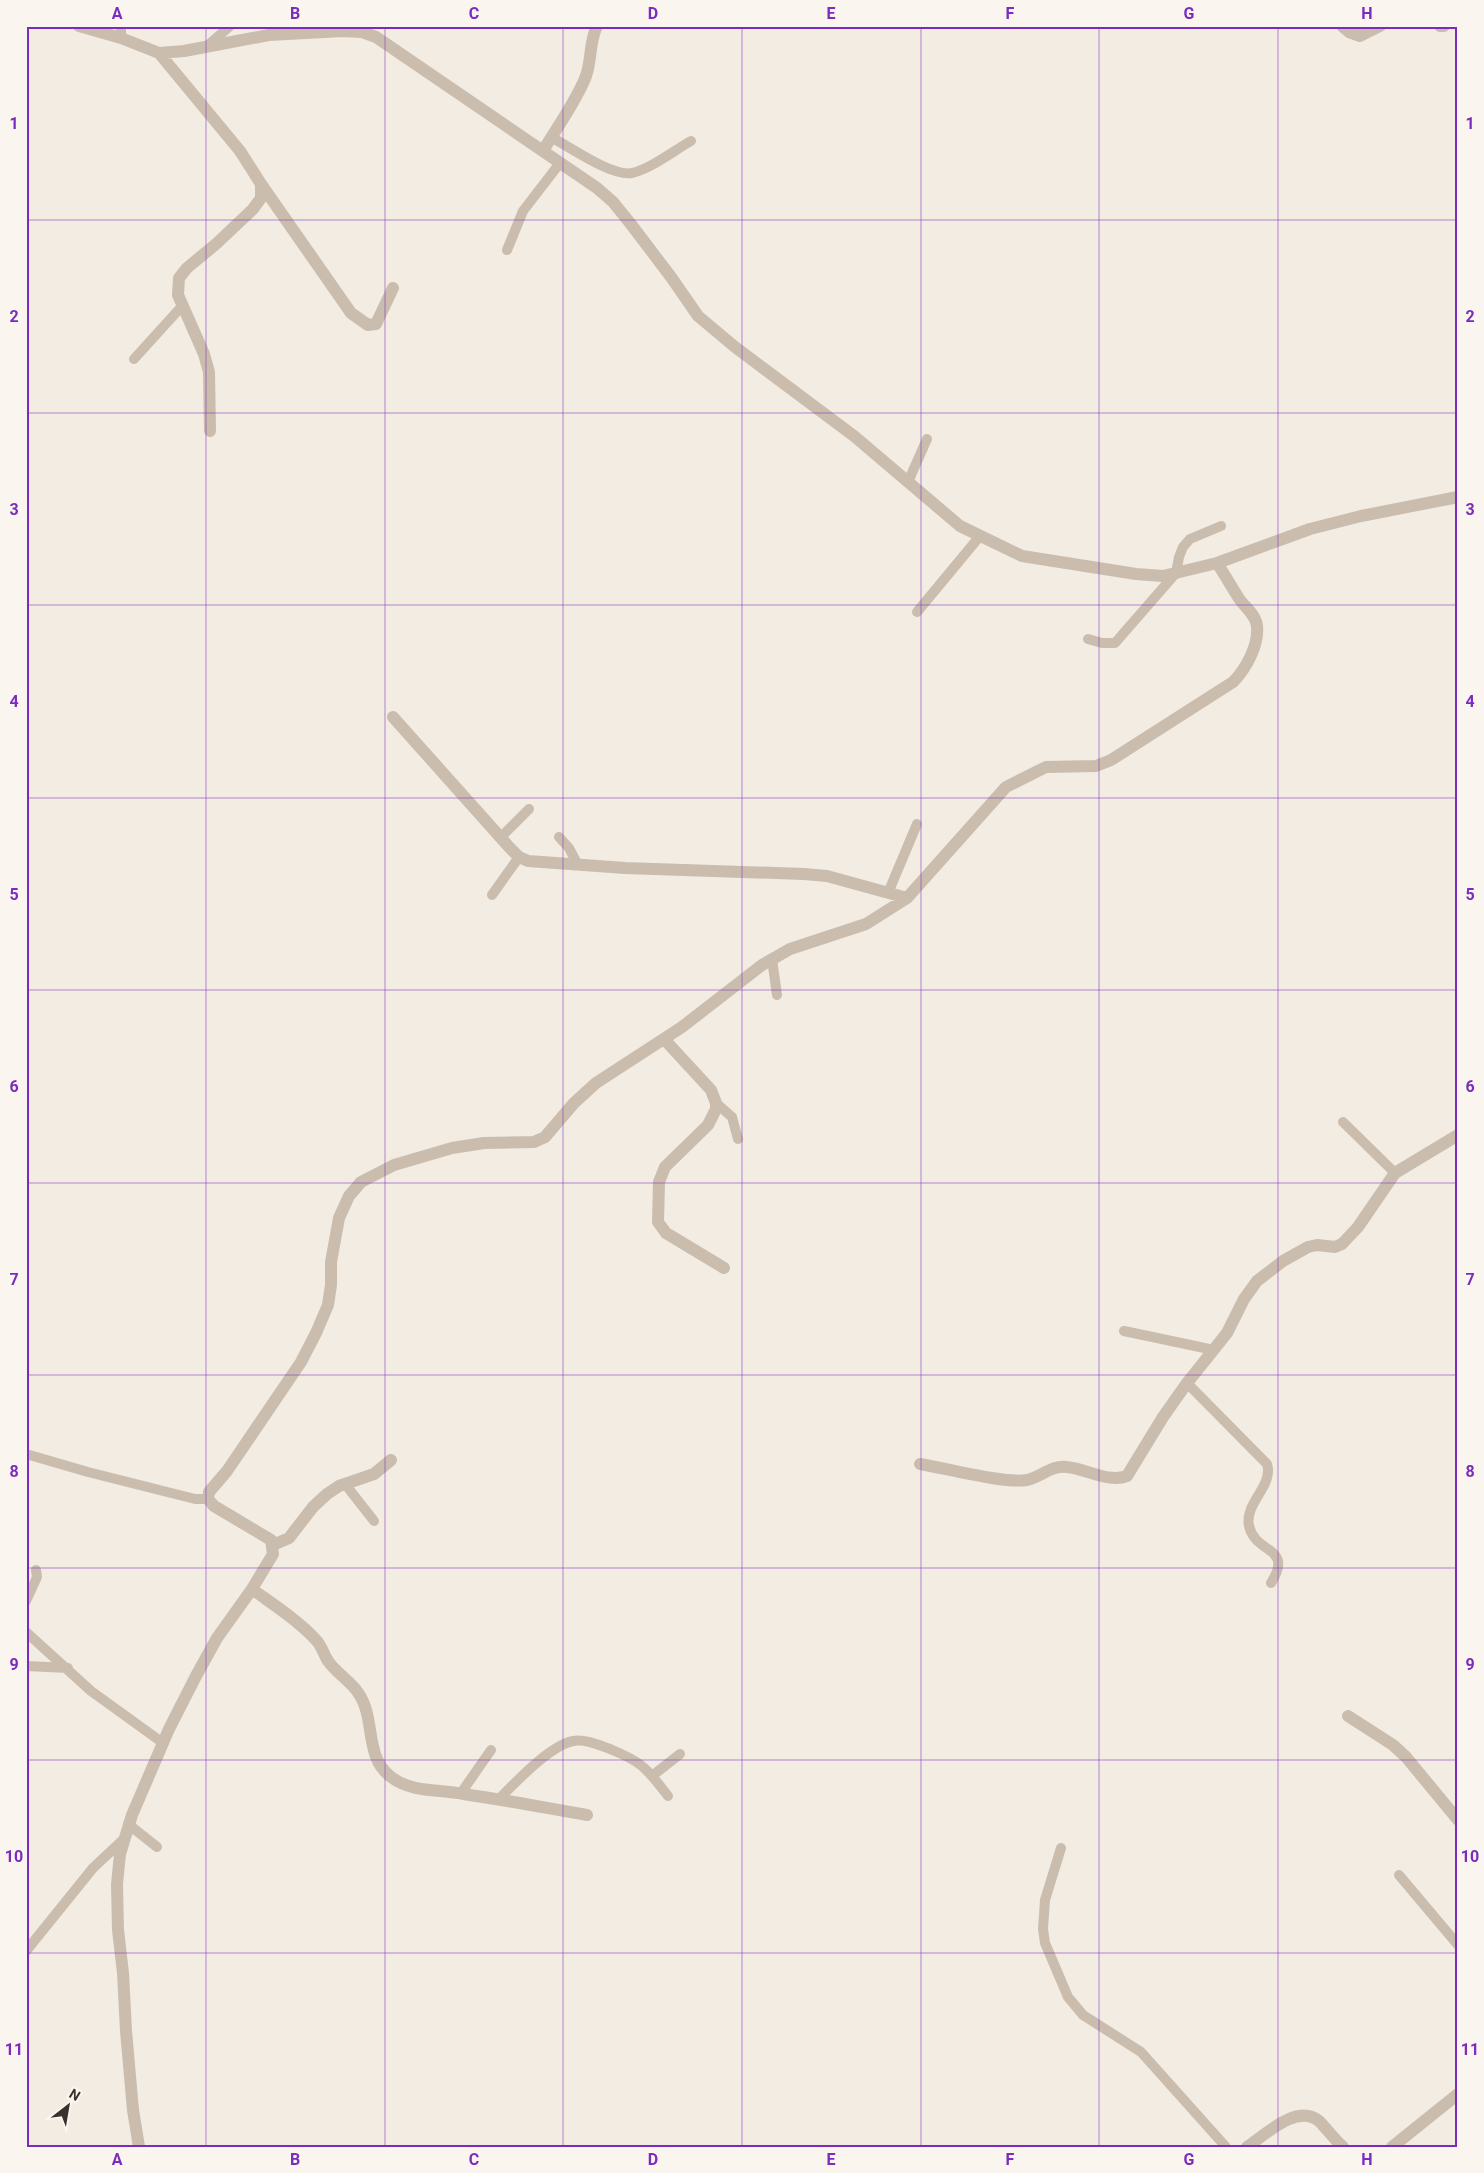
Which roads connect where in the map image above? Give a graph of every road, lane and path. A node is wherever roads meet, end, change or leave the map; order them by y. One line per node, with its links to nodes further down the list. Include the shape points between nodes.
1 (79, 26): 8 (street)
2 (230, 26): 9 (lane)
3 (597, 26): 11 (street, via 591,42 590,64 582,85)
4 (1342, 26): 5 (street, via 1360,36)
5 (1380, 26)
6 (1440, 26): 7 (street)
7 (1444, 26)
8 (121, 32): 10 (street)
9 (206, 47): 10 (street); 13 (street, via 269,36 343,31 376,36)
10 (159, 53): 15 (street, via 240,151)
11 (552, 137): 12 (lane, via 620,173 645,168); 13 (street)
12 (691, 141)
13 (543, 151): 14 (street)
14 (560, 163): 16 (lane, via 523,211); 22 (street, via 613,202 698,316 854,436)
15 (261, 184): 17 (street, via 341,301 360,321 376,324); 18 (street, via 261,198 253,209 179,278 177,287)
16 (507, 250)
17 (393, 288)
18 (183, 305): 19 (lane); 20 (street, via 209,372)
19 (134, 359)
20 (210, 431)
21 (927, 439): 22 (lane)
22 (908, 482): 25 (street, via 960,526)
23 (1458, 497): 26 (street, via 1310,529)
24 (1221, 526): 27 (lane, via 1190,540 1183,547)
25 (980, 536): 27 (street, via 1022,556 1136,574 1163,576); 28 (lane)
26 (1217, 563): 27 (street); 39 (street, via 1257,624 1245,670 1234,682 1111,760 1096,766 1046,767 1006,787)
27 (1176, 573): 29 (lane, via 1115,643)
28 (916, 612)
29 (1088, 639)
30 (393, 717): 33 (street)
31 (529, 809): 33 (lane)
32 (917, 824): 37 (lane)
33 (501, 837): 35 (street)
34 (559, 837): 36 (lane)
35 (519, 857): 36 (street, via 528,861); 38 (lane)
36 (578, 865): 37 (street, via 827,876)
37 (888, 893): 39 (street)
38 (492, 895)
39 (907, 898): 40 (street, via 866,924 790,949)
40 (772, 959): 41 (lane); 42 (street)
41 (778, 995)
42 (664, 1040): 43 (street, via 710,1090); 56 (street, via 596,1083 545,1137 534,1142 484,1143 452,1148 394,1165 361,1182 349,1196 339,1218 328,1305 316,1333 301,1362 227,1471 209,1492)
43 (716, 1103): 46 (lane, via 732,1117); 48 (street, via 715,1115 708,1126 664,1167 658,1182 657,1214 666,1234)
44 (1343, 1122): 47 (lane)
45 (1458, 1135): 47 (street)
46 (738, 1140)
47 (1395, 1173): 50 (street, via 1358,1227 1342,1244 1308,1247 1257,1281)
48 (724, 1268)
49 (1124, 1331): 50 (lane)
50 (1214, 1350): 51 (street)
51 (1187, 1382): 54 (street, via 1127,1476 1118,1480 1067,1467 1055,1467 1028,1480 1012,1480); 60 (lane, via 1267,1464 1267,1480 1253,1504 1249,1526 1255,1538 1279,1560 1280,1567)
52 (26, 1454): 56 (lane, via 195,1499)
53 (391, 1460): 55 (street, via 374,1474)
54 (920, 1464)
55 (345, 1484): 57 (lane); 58 (street, via 313,1507 289,1538)
56 (208, 1499): 58 (street, via 228,1515 261,1532)
57 (374, 1521)
58 (273, 1545): 61 (street, via 273,1554)
59 (36, 1570): 62 (lane, via 37,1577)
60 (1271, 1583)
61 (252, 1589): 67 (street, via 196,1676); 71 (street, via 304,1628 328,1661 356,1689 367,1710 377,1762 390,1776 406,1786)
62 (26, 1601)
63 (26, 1632): 65 (lane)
64 (26, 1666): 65 (lane)
65 (68, 1668): 67 (lane, via 111,1707)
66 (1348, 1716): 75 (street, via 1406,1758)
67 (163, 1743): 76 (street)
68 (492, 1750): 71 (lane)
69 (680, 1754): 70 (lane)
70 (652, 1776): 72 (lane); 73 (lane, via 635,1760 585,1741 572,1741 541,1759)
71 (461, 1793): 73 (street)
72 (668, 1796)
73 (498, 1800): 74 (street)
74 (587, 1815)
75 (1458, 1820)
76 (128, 1824): 77 (street); 78 (lane)
77 (124, 1839): 82 (lane, via 93,1868); 84 (street, via 117,1884 118,1930)
78 (157, 1847)
79 (1061, 1848): 85 (lane, via 1045,1900 1043,1929 1045,1943 1068,1997 1083,2015 1146,2057)
80 (1399, 1875): 81 (lane)
81 (1458, 1945)
82 (26, 1951)
83 (1457, 2096): 88 (street)
84 (139, 2147)
85 (1226, 2147)
86 (1248, 2147): 87 (street, via 1286,2119 1301,2116 1318,2120)
87 (1343, 2147)
88 (1392, 2147)

